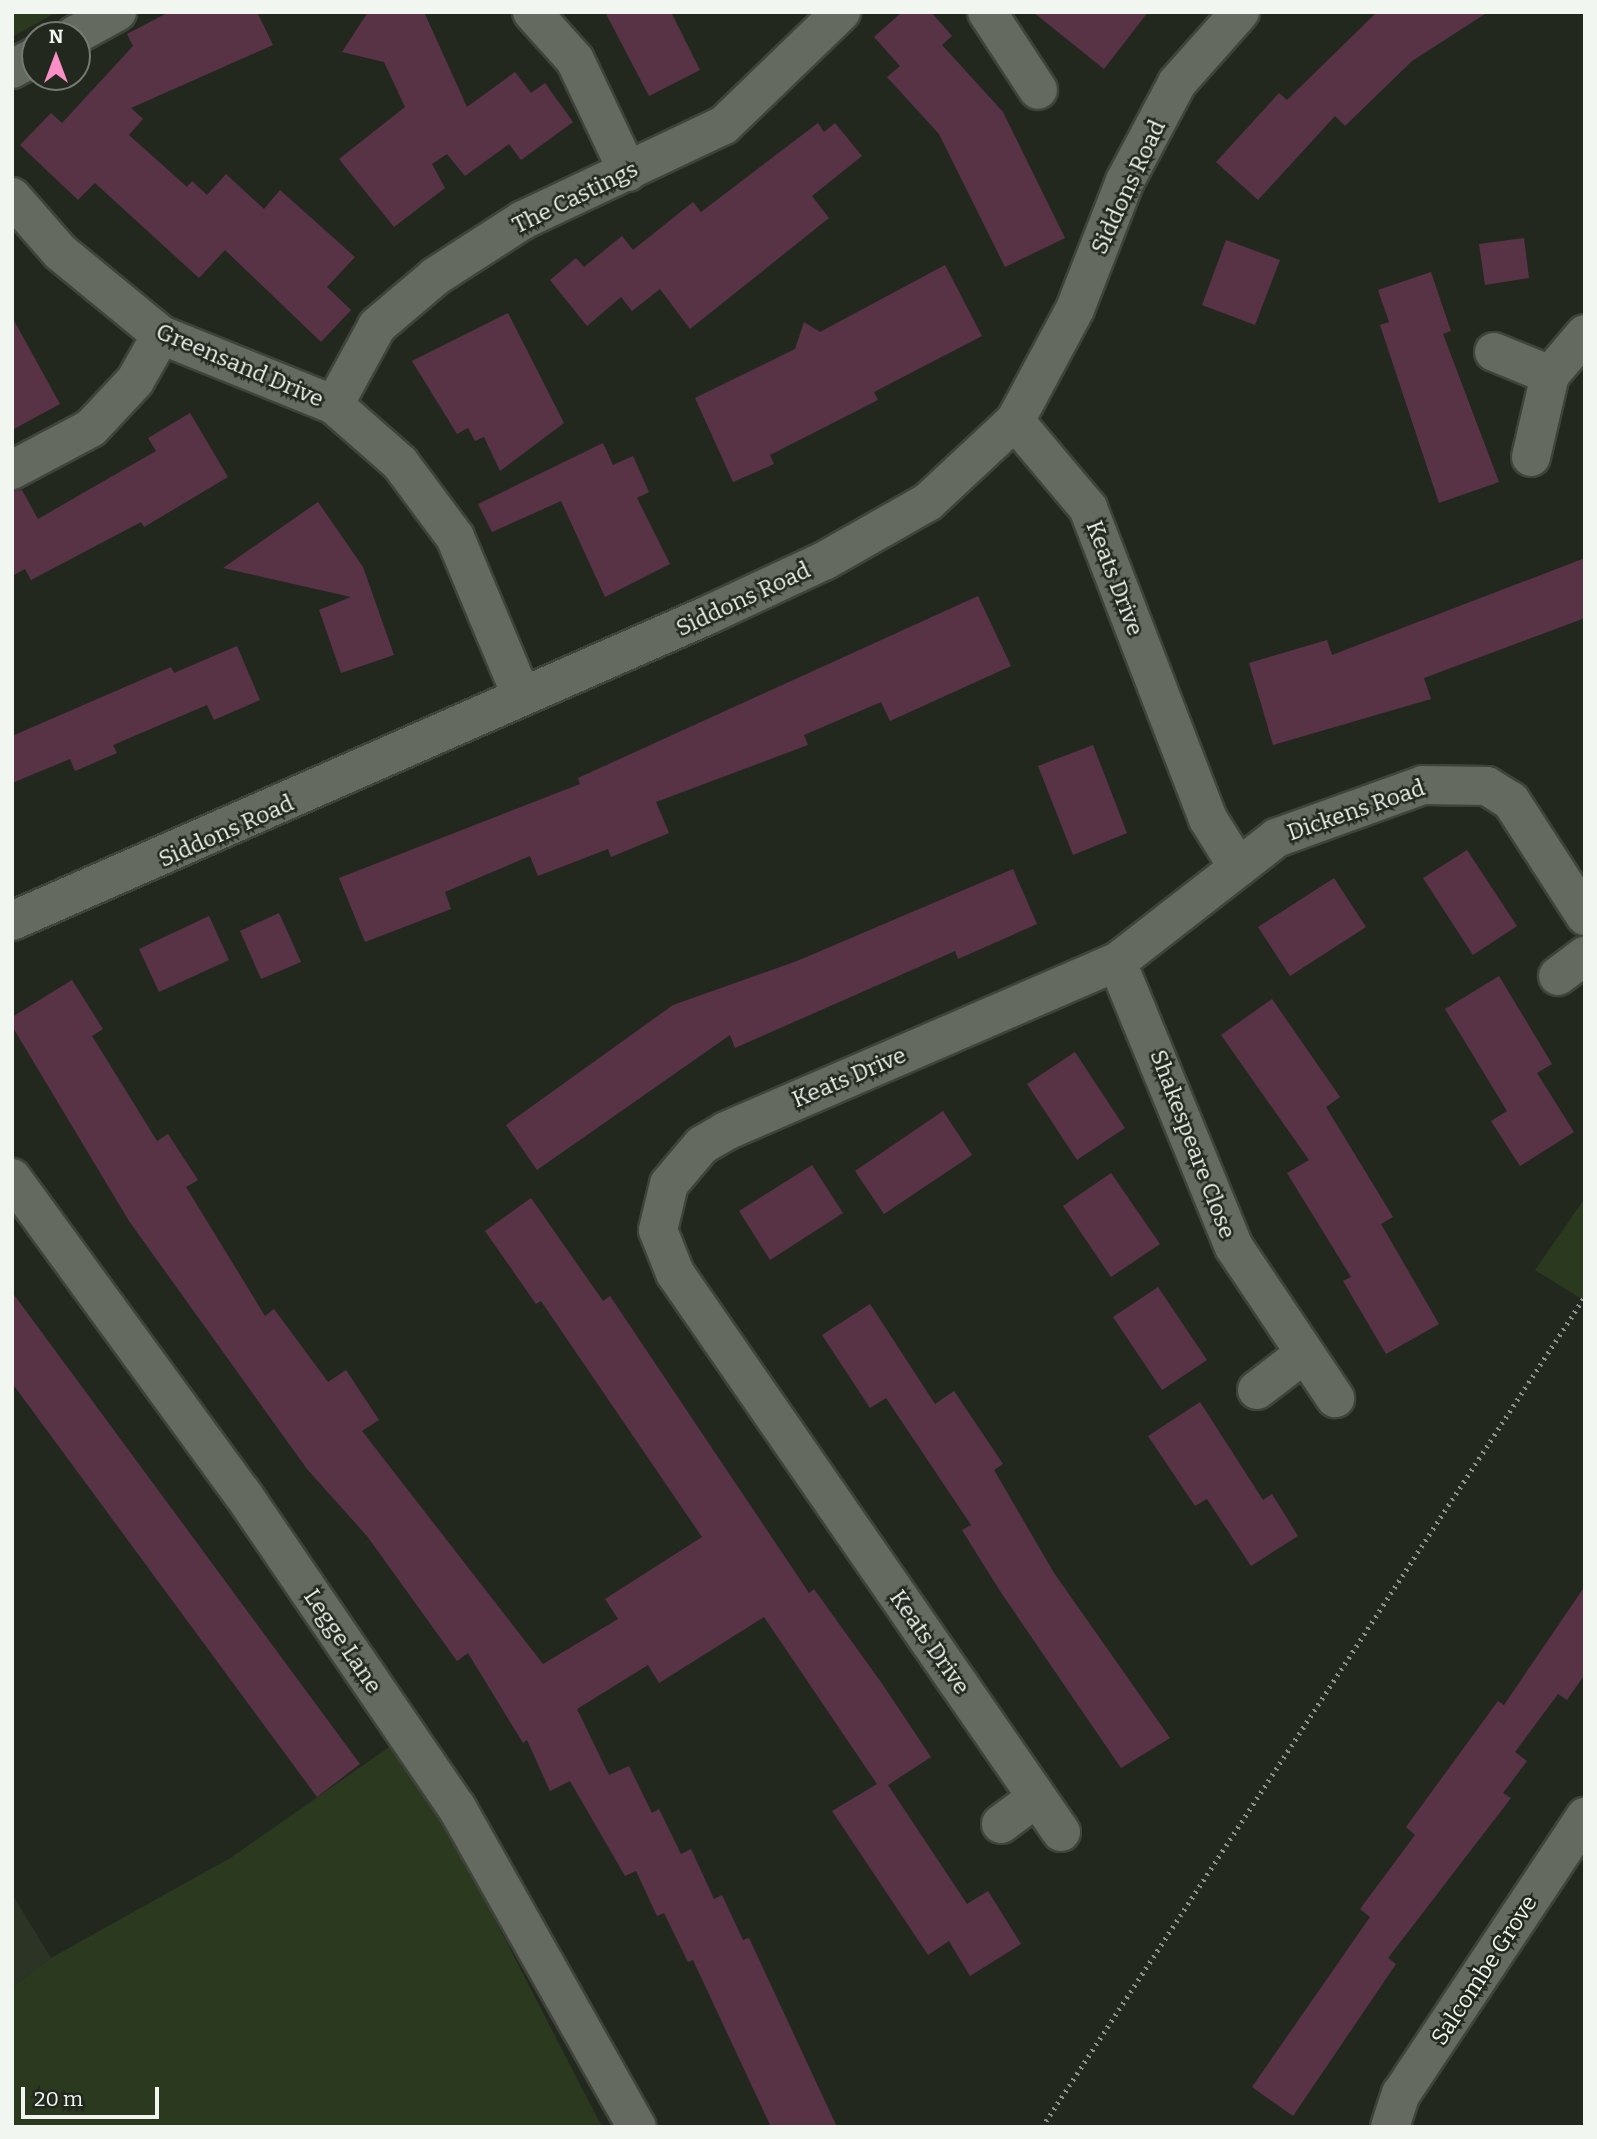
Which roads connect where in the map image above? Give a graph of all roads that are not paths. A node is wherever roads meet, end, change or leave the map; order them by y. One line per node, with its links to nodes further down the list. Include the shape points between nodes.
1 (117, 12): 6 (street)
2 (532, 12): 8 (street, via 575,60)
3 (841, 12): 8 (street, The Castings, via 724,125)
4 (988, 12): 7 (street)
5 (1240, 12): 15 (street, Siddons Road, via 1177,83 1125,181 1075,309)
6 (91, 26)
7 (1038, 90)
8 (628, 172): 14 (street, The Castings, via 523,220 436,276 377,326)
9 (12, 197): 11 (street, Greensand Drive, via 60,252)
10 (1585, 334): 13 (street)
11 (161, 335): 14 (street, Greensand Drive); 17 (street, via 135,382 91,428)
12 (1494, 352): 13 (street)
13 (1550, 374): 16 (street)
14 (334, 405): 18 (street, Greensand Drive, via 400,463 455,537)
15 (1015, 421): 18 (street, Siddons Road, via 928,502 824,561); 19 (street, Keats Drive, via 1088,508 1208,820)
16 (1531, 457)
17 (12, 470)
18 (522, 697): 21 (street, Siddons Road)
19 (1236, 864): 20 (street, Dickens Road, via 1305,826 1423,785 1457,781 1487,786 1511,801); 22 (street, Keats Drive)
20 (1585, 916)
21 (12, 920)
22 (1117, 962): 24 (street, Shakespeare Close, via 1207,1191 1234,1247); 27 (street, Keats Drive, via 726,1131 683,1164 660,1206 658,1230 675,1273)
23 (12, 1178): 31 (street, Legge Lane, via 242,1493 457,1808)
24 (1304, 1354): 25 (street); 26 (street, Shakespeare Close)
25 (1257, 1390)
26 (1335, 1398)
27 (1037, 1798): 29 (street); 30 (street, Keats Drive)
28 (1585, 1817): 32 (street, Salcombe Grove, via 1401,2094)
29 (1001, 1824)
30 (1061, 1832)
31 (637, 2127)
32 (1390, 2127)

